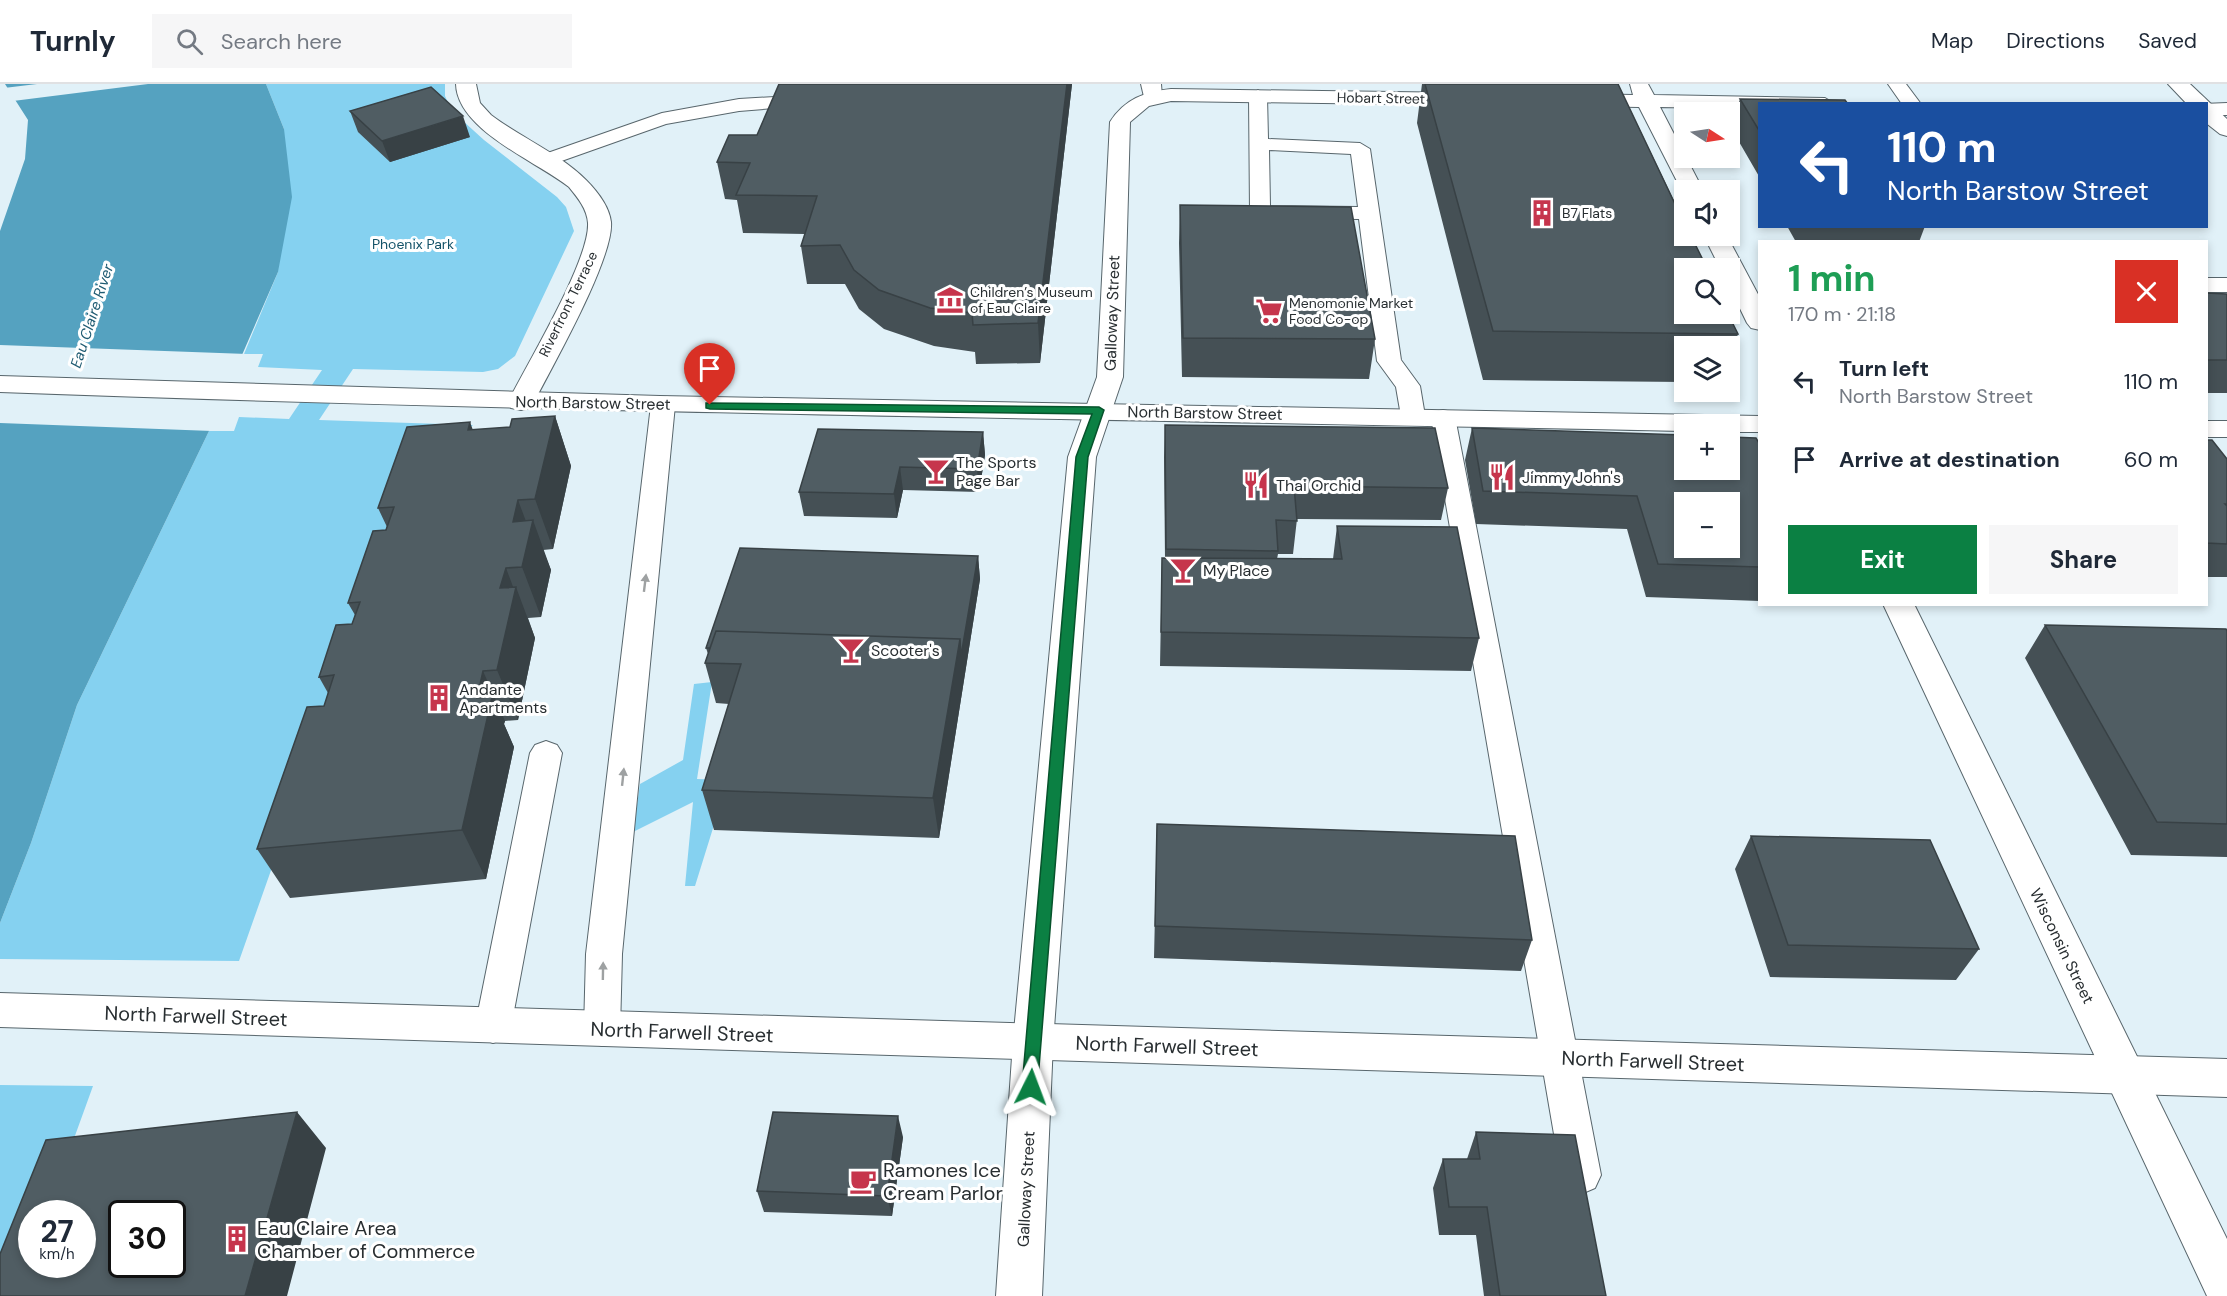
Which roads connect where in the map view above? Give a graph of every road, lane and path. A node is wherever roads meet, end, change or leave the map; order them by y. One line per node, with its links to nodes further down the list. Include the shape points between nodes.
1 (466, 84): 18 (street, Riverfront Terrace, via 469,105 488,123)
2 (1897, 84): 11 (lane)
3 (2178, 84): 12 (street)
4 (1151, 90): 6 (street, Hobart Street); 28 (street, Galloway Street, via 1120,122 1110,377)
5 (1643, 93): 8 (street); 10 (street); 19 (street)
6 (1258, 96): 7 (street, Hobart Street); 17 (lane)
7 (1486, 99)
8 (1556, 100)
9 (792, 102): 18 (lane, via 739,105 662,118)
10 (1792, 102)
11 (1910, 102)
12 (2197, 102)
13 (2227, 109): 14 (street)
14 (2208, 110)
15 (2208, 112): 16 (street)
16 (2227, 130)
17 (1260, 144): 20 (lane, via 1360,149); 20 (lane, via 1260,212)
18 (546, 160): 26 (street, Riverfront Terrace, via 591,200 598,217 598,240 592,260)
19 (1687, 180)
20 (1370, 213): 29 (lane, via 1389,361)
21 (1720, 246): 24 (street)
22 (2208, 285): 23 (lane)
23 (2227, 285)
24 (1758, 319)
25 (0, 384): 26 (street, North Barstow Street)
26 (521, 402): 27 (street, North Barstow Street)
27 (663, 405): 28 (street, North Barstow Street); 37 (lane, one-way to 27, via 604,954)
28 (1099, 410): 29 (street, North Barstow Street); 38 (street, Galloway Street, via 1082,457)
29 (1428, 417): 30 (street, North Barstow Street); 39 (lane)
30 (1758, 424)
31 (2208, 429): 32 (street)
32 (2227, 429)
33 (1899, 606): 40 (street, Wisconsin Street)
34 (546, 753): 36 (lane)
35 (0, 1010): 36 (street, North Farwell Street)
36 (493, 1027): 37 (street, North Farwell Street)
37 (602, 1030): 38 (street, North Farwell Street)
38 (1033, 1042): 39 (street, North Farwell Street); 44 (street, Galloway Street)
39 (1560, 1058): 40 (street, North Farwell Street); 42 (lane)
40 (2124, 1075): 41 (street, North Farwell Street); 43 (street, Wisconsin Street)
41 (2227, 1078)
42 (1586, 1203)
43 (2227, 1288)
44 (1019, 1296)

